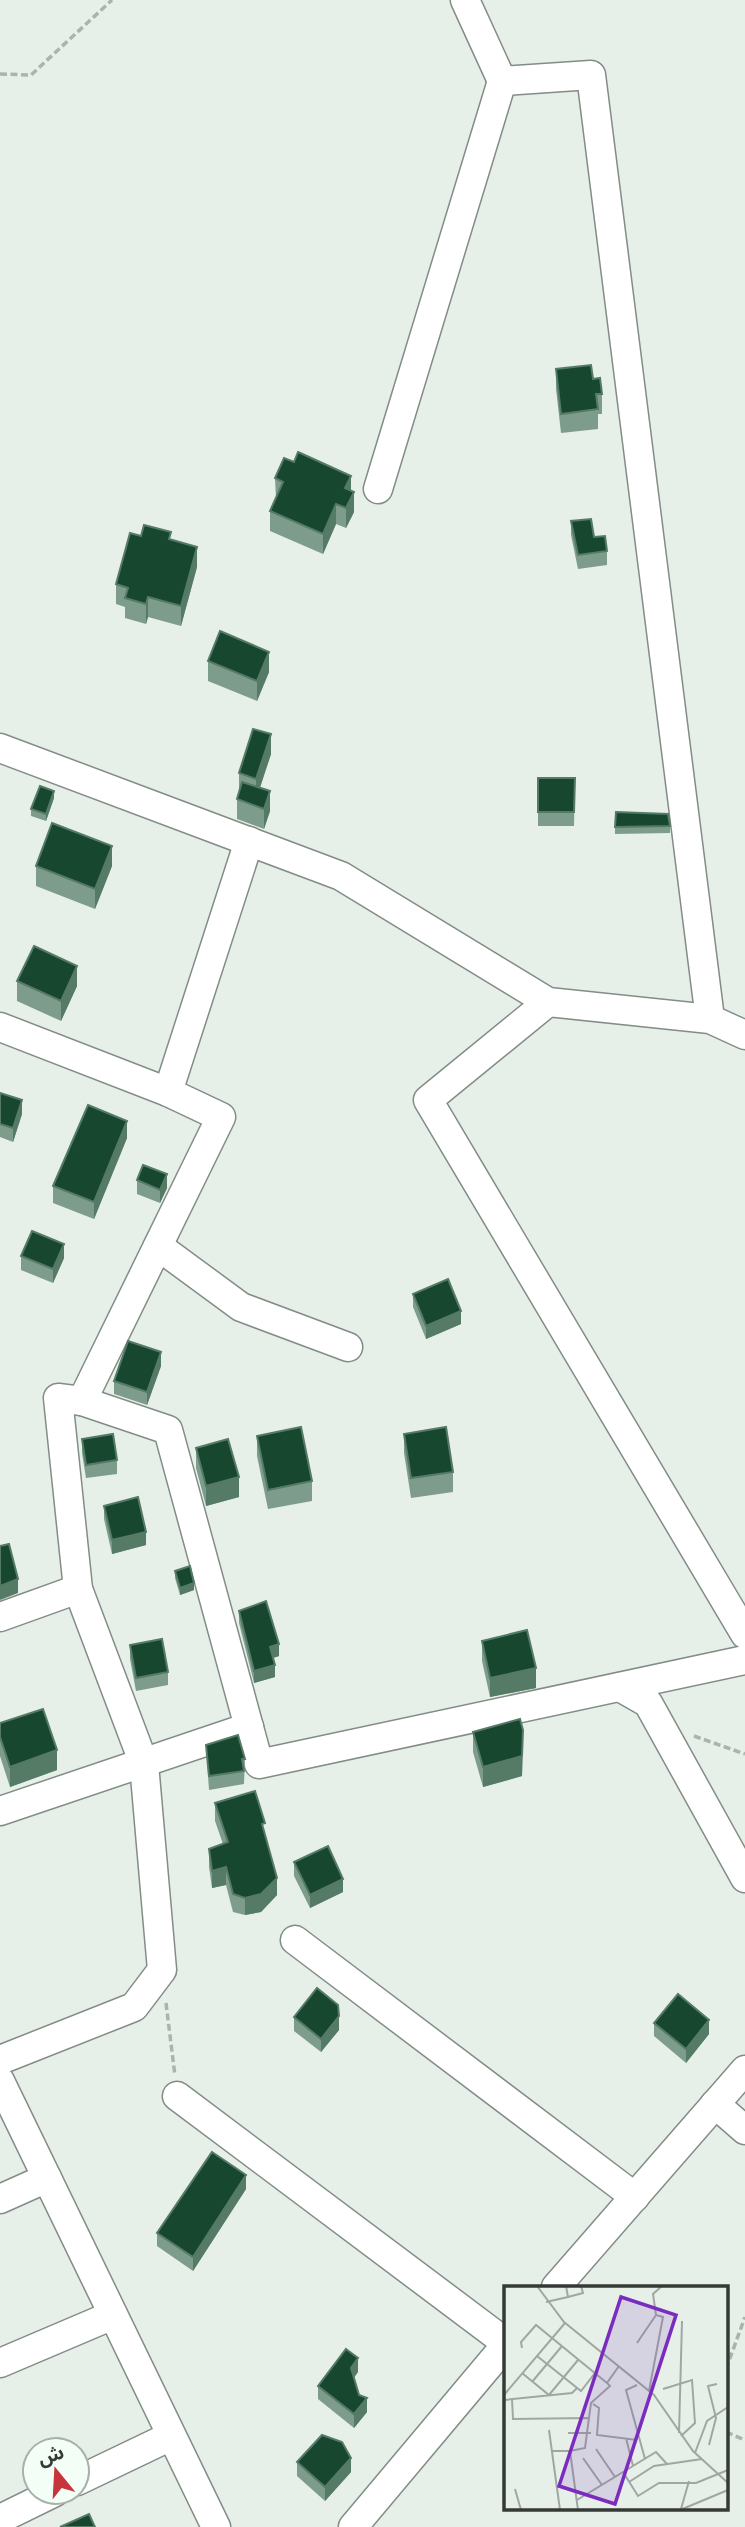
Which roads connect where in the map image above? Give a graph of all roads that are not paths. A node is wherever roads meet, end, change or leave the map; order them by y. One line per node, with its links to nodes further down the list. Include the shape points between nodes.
1 (465, 0): 2 (street)
2 (502, 81): 3 (street); 7 (street, via 591,75)
3 (378, 489)
4 (0, 747): 5 (street)
5 (249, 841): 6 (street, via 341,876); 10 (street)
6 (548, 1002): 7 (street); 16 (street, via 428,1100)
7 (710, 1019): 9 (street)
8 (0, 1027): 10 (street)
9 (745, 1035)
10 (168, 1092): 11 (street, via 221,1118)
11 (158, 1246): 12 (street, via 241,1307); 13 (street)
12 (348, 1347)
13 (82, 1401): 14 (street, via 58,1398); 19 (street, via 168,1430)
14 (78, 1589): 15 (street); 20 (street)
15 (0, 1617)
16 (745, 1633)
17 (745, 1660): 18 (street)
18 (620, 1686): 19 (street, via 259,1764); 22 (street, via 648,1703)
19 (249, 1727): 20 (street)
20 (144, 1764): 21 (street); 24 (street, via 162,1970 134,2007)
21 (0, 1811)
22 (745, 1878)
23 (295, 1940): 31 (street)
24 (0, 2060)
25 (745, 2070): 28 (street)
26 (0, 2081): 30 (street)
27 (177, 2096): 35 (street)
28 (715, 2104): 29 (street); 31 (street)
29 (745, 2130)
30 (47, 2178): 32 (street); 34 (street)
31 (635, 2197): 33 (street)
32 (0, 2199)
33 (557, 2286)
34 (113, 2315): 37 (street); 38 (street)
35 (504, 2343)
36 (504, 2345): 43 (street)
37 (0, 2363)
38 (171, 2436): 39 (street); 42 (street)
39 (91, 2475)
40 (26, 2506): 41 (street)
41 (0, 2519)
42 (216, 2527)
43 (353, 2527)

